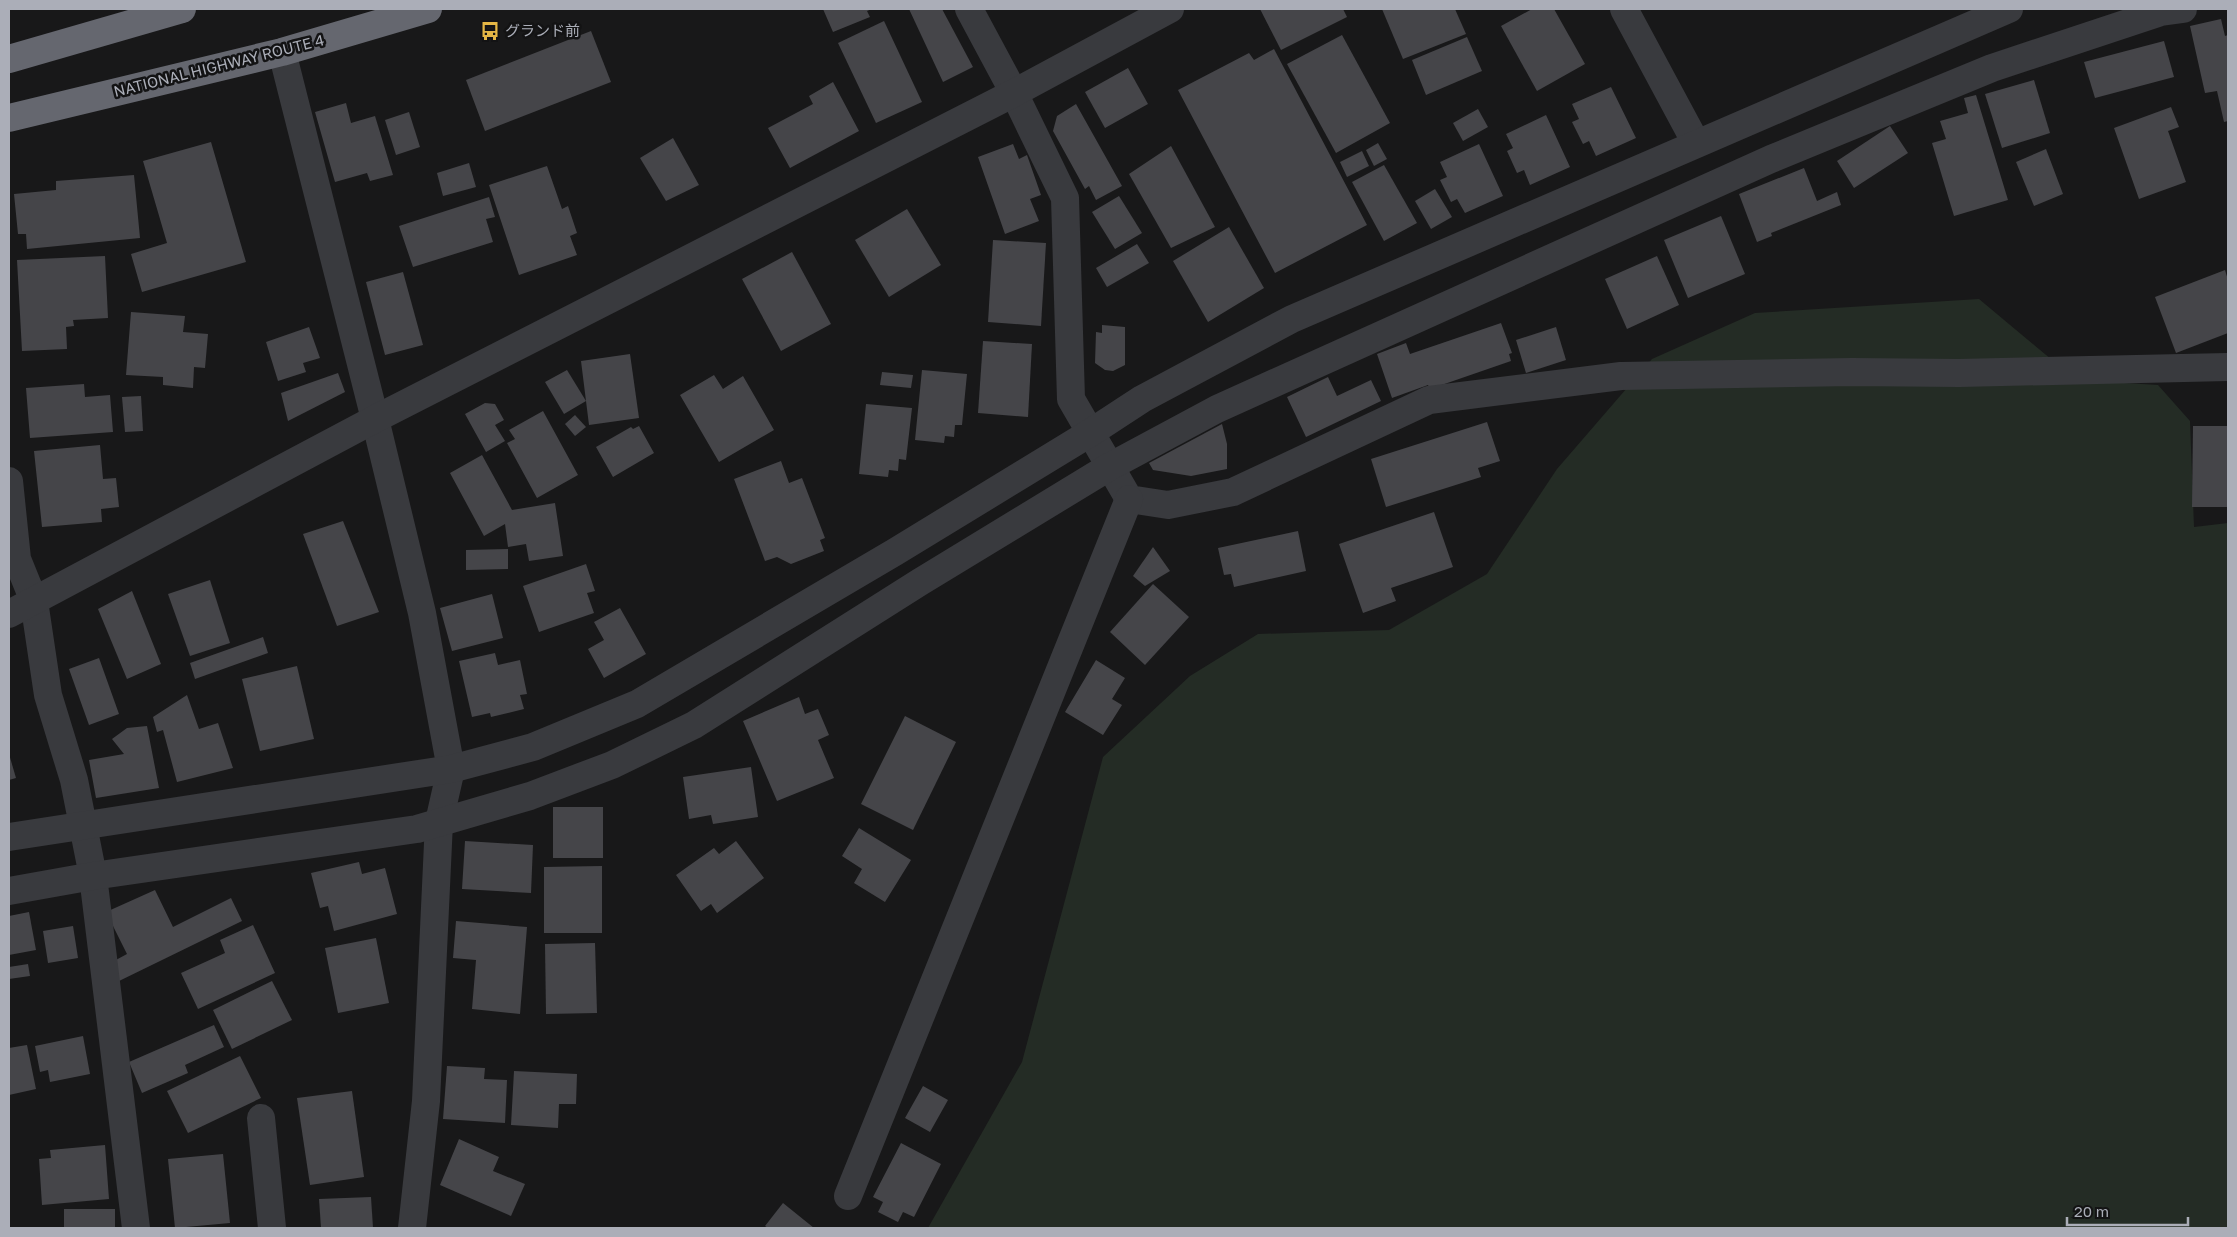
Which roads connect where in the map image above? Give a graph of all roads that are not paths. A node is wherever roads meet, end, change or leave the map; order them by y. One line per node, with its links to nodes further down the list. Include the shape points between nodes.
1 (182, 9): 9 (highway)
2 (428, 9): 8 (highway, NATIONAL HIGHWAY ROUTE 4)
3 (969, 9): 10 (street)
4 (1170, 9): 10 (street)
5 (1624, 9): 12 (street)
6 (2009, 9): 12 (street)
7 (2183, 9): 16 (street, via 2161,12 1992,68 1771,159 1323,359 1216,409)
8 (282, 52): 11 (highway, NATIONAL HIGHWAY ROUTE 4); 14 (street)
9 (9, 59)
10 (1014, 93): 14 (street); 15 (street, via 1064,198 1071,399)
11 (9, 118)
12 (1696, 143): 15 (street, via 1292,319 1142,399)
13 (2228, 367): 18 (street, via 1621,376 1429,400 1233,492 1168,505)
14 (375, 419): 19 (street); 21 (street, via 422,613)
15 (1090, 433): 16 (street); 21 (street, via 637,704 533,747)
16 (1109, 467): 18 (street); 22 (street, via 920,582 694,726 612,765 530,796)
17 (9, 481): 19 (street, via 18,559)
18 (1129, 499): 28 (street)
19 (34, 601): 20 (street); 23 (street, via 48,695 74,780)
20 (9, 614)
21 (451, 769): 22 (street); 23 (street)
22 (439, 822): 25 (street, via 417,828); 31 (street, via 426,1101)
23 (82, 824): 24 (street); 25 (street)
24 (9, 837)
25 (93, 876): 26 (street); 29 (street)
26 (9, 891)
27 (261, 1118): 30 (street)
28 (848, 1196)
29 (136, 1228)
30 (272, 1228)
31 (412, 1228)

